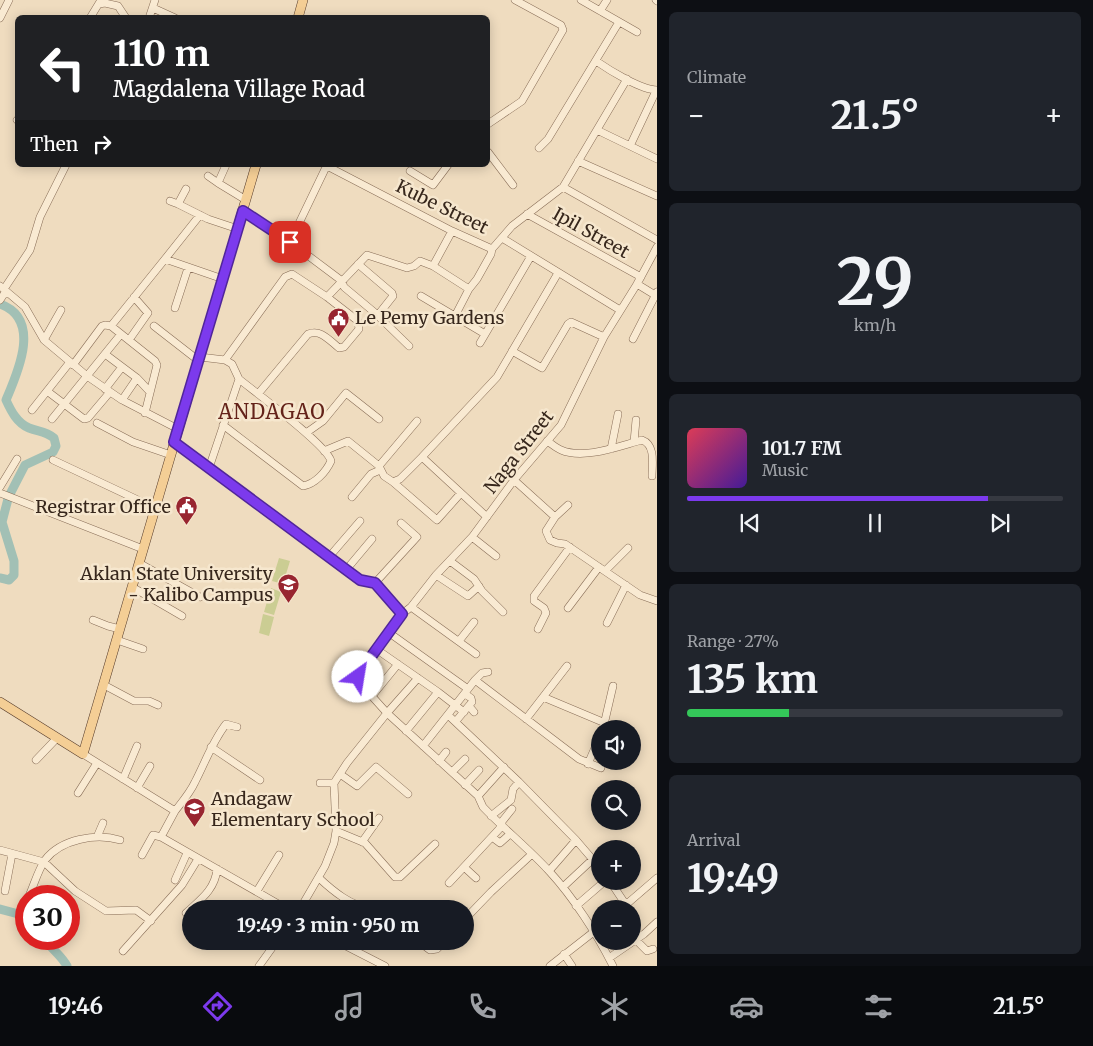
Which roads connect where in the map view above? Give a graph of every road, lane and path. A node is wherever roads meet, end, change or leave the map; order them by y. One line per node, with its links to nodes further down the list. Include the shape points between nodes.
1 (9, 0): 16 (street)
2 (154, 0): 9 (street)
3 (303, 0): 15 (main road)
4 (515, 0): 22 (street, via 561,25 563,30 522,100)
5 (581, 0): 10 (street)
6 (607, 0): 10 (street)
7 (100, 2): 8 (street); 11 (street)
8 (120, 3): 12 (street)
9 (153, 8): 13 (street); 14 (street)
10 (600, 11): 17 (street)
11 (92, 15)
12 (125, 15)
13 (150, 15)
14 (168, 15)
15 (299, 15)
16 (0, 18)
17 (620, 22): 18 (street); 19 (street)
18 (637, 32)
19 (596, 61): 20 (street); 25 (street, via 548,139)
20 (627, 79): 21 (street); 23 (street)
21 (656, 90): 24 (street)
22 (490, 123)
23 (596, 130): 24 (street); 28 (street)
24 (630, 146): 27 (street)
25 (539, 148)
26 (490, 155): 38 (street)
27 (657, 160)
28 (578, 161): 39 (street); 41 (street)
29 (65, 167): 64 (street, via 40,217 30,250)
30 (225, 167): 37 (street)
31 (255, 167): 42 (main road)
32 (325, 167): 52 (street)
33 (330, 167): 49 (street, Kube Street)
34 (446, 167): 35 (street, via 433,185)
35 (410, 171)
36 (208, 176): 37 (street)
37 (218, 183): 42 (street)
38 (513, 185)
39 (563, 187): 46 (street); 51 (street)
40 (186, 189): 44 (street)
41 (657, 196)
42 (246, 200): 45 (main road)
43 (170, 201): 44 (street)
44 (178, 204): 47 (street)
45 (243, 211): 48 (main road); 52 (street)
46 (527, 214): 50 (street); 63 (street, Ipil Street)
47 (200, 215): 48 (street); 56 (street)
48 (238, 229): 61 (main road)
49 (452, 231): 54 (street, Kube Street); 58 (street)
50 (502, 238): 54 (street); 55 (street)
51 (657, 240)
52 (290, 242): 62 (street)
53 (657, 247): 63 (street, Naga Street)
54 (492, 249): 65 (street)
55 (531, 256): 60 (street); 79 (street)
56 (165, 259): 59 (street); 69 (street)
57 (358, 264): 58 (street, via 367,255 408,268 420,261); 62 (street); 74 (street, via 392,293 392,300)
58 (433, 266): 65 (street)
59 (188, 268): 61 (street); 71 (street)
60 (558, 273): 73 (street); 86 (street)
61 (223, 279): 88 (main road)
62 (342, 281): 68 (street); 74 (street)
63 (639, 281): 67 (street, Ipil Street); 73 (street, Naga Street)
64 (4, 289): 70 (street); 82 (street, via 25,307)
65 (469, 289): 75 (street)
66 (421, 296): 75 (street)
67 (656, 296): 81 (street)
68 (327, 297): 89 (street, via 295,275 287,275); 98 (street, via 358,321 359,329 342,348 321,334 308,334)
69 (134, 298): 76 (street); 83 (street, via 148,313)
70 (0, 300)
71 (175, 308)
72 (61, 310): 82 (street)
73 (620, 310): 80 (street, Naga Street)
74 (378, 316): 85 (street)
75 (455, 316): 79 (street)
76 (111, 326): 78 (street); 90 (street, via 102,326)
77 (154, 326): 88 (street)
78 (121, 334): 83 (street); 87 (street)
79 (485, 334): 84 (street)
80 (604, 337): 86 (street, via 571,322 542,368); 112 (street, Naga Street, via 561,425)
81 (633, 339)
82 (44, 340): 90 (street)
83 (129, 340): 97 (street, via 156,363)
84 (480, 343)
85 (409, 346)
86 (512, 352): 118 (street, via 496,377)
87 (105, 354): 91 (street); 92 (street)
88 (199, 359): 89 (street); 110 (main road)
89 (225, 360): 94 (street, via 232,364)
90 (72, 363): 92 (street); 96 (street)
91 (122, 367): 93 (street); 95 (street)
92 (87, 376): 95 (street); 100 (street)
93 (137, 378): 97 (street); 99 (street)
94 (239, 379): 98 (street); 109 (street)
95 (107, 390): 99 (street); 100 (street, via 86,419)
96 (47, 391): 100 (street); 101 (street)
97 (150, 392): 102 (street)
98 (258, 394): 111 (street)
99 (122, 400): 102 (street)
100 (64, 404): 104 (street)
101 (32, 410)
102 (144, 413): 110 (street)
103 (618, 414): 115 (street)
104 (52, 419)
105 (379, 419): 111 (street, via 346,393 323,421)
106 (636, 420): 114 (street)
107 (417, 421): 122 (street)
108 (97, 423): 117 (street, via 132,442)
109 (224, 425): 116 (street, via 303,486 311,484 328,467 331,461); 121 (street)
110 (178, 429): 113 (main road)
111 (306, 434): 116 (street)
112 (547, 441): 115 (street, via 562,450 574,452); 124 (street, Naga Street)
113 (174, 442): 117 (main road); 121 (street)
114 (634, 442): 115 (street); 123 (street, via 642,440 650,446)
115 (611, 449)
116 (324, 451): 122 (street, via 348,441)
117 (171, 455): 131 (main road)
118 (422, 457): 125 (street); 127 (street)
119 (17, 459): 126 (street)
120 (53, 460): 131 (street)
121 (209, 468): 142 (street)
122 (379, 468): 125 (street); 129 (street)
123 (652, 476)
124 (514, 480): 132 (street, Naga Street); 133 (street)
125 (393, 482): 127 (street, via 437,520)
126 (0, 487)
127 (461, 493): 132 (street)
128 (0, 494): 140 (street)
129 (352, 497)
130 (568, 504): 133 (street)
131 (155, 508): 140 (main road)
132 (487, 517): 136 (street, Naga Street)
133 (555, 517): 138 (street, via 546,531 548,537)
134 (360, 521): 142 (street)
135 (401, 523): 148 (street, via 417,537)
136 (472, 537): 141 (street); 143 (street, Naga Street)
137 (372, 539): 146 (street)
138 (570, 547): 145 (street); 163 (street, via 534,596 534,601 546,613)
139 (628, 548): 145 (street)
140 (143, 549): 144 (main road)
141 (496, 556)
142 (329, 557): 146 (street)
143 (450, 561): 147 (street, Naga Street); 151 (street, via 474,578)
144 (139, 563): 150 (main road); 152 (street)
145 (602, 569): 149 (street); 155 (street)
146 (346, 570): 148 (street, via 360,580)
147 (436, 575): 151 (street, via 468,596); 154 (street, Naga Street)
148 (375, 583): 157 (street)
149 (626, 585): 153 (street); 161 (street)
150 (132, 586): 158 (street); 162 (main road)
151 (479, 586): 156 (street)
152 (200, 597)
153 (657, 601)
154 (411, 607): 157 (street, Naga Street); 166 (street)
155 (568, 608)
156 (503, 612)
157 (402, 614): 164 (street, Naga Street)
158 (182, 616)
159 (93, 620): 162 (street)
160 (474, 622): 166 (street)
161 (607, 623)
162 (120, 629): 165 (main road)
163 (538, 629)
164 (388, 632): 168 (street, Naga Street); 177 (street)
165 (116, 640): 167 (street); 175 (main road)
166 (459, 641): 169 (street)
167 (143, 649)
168 (376, 649): 170 (street); 179 (street, Naga Street, via 358,677)
169 (476, 654)
170 (398, 664): 173 (street); 179 (street)
171 (567, 666): 180 (street)
172 (488, 672): 174 (street)
173 (418, 678): 178 (street); 185 (street)
174 (475, 680): 177 (street); 187 (street)
175 (104, 685): 183 (street, via 134,701); 198 (main road)
176 (613, 686): 189 (street)
177 (467, 691): 182 (street); 184 (street, via 472,709)
178 (438, 692): 182 (street); 192 (street)
179 (372, 696): 185 (street)
180 (543, 697): 187 (street); 188 (street)
181 (0, 702): 193 (main road)
182 (455, 704): 184 (street); 186 (street)
183 (158, 705)
184 (464, 712): 190 (street)
185 (387, 713): 192 (street); 210 (street)
186 (448, 715): 190 (street); 195 (street)
187 (526, 719): 204 (street)
188 (591, 720)
189 (605, 720)
190 (456, 722): 207 (street)
191 (237, 727): 196 (street, via 226,724)
192 (406, 731): 195 (street)
193 (57, 738): 198 (main road); 201 (street)
194 (137, 746): 211 (street)
195 (423, 746): 202 (street)
196 (211, 747): 212 (street); 222 (street, via 194,785)
197 (446, 752): 202 (street)
198 (83, 754): 203 (street)
199 (591, 757): 204 (street)
200 (465, 759): 209 (street)
201 (36, 760)
202 (439, 760): 209 (street)
203 (97, 763): 211 (street); 218 (street)
204 (588, 764): 205 (street)
205 (591, 765)
206 (150, 766): 217 (street)
207 (504, 767): 213 (street); 220 (street)
208 (479, 770): 216 (street)
209 (452, 772): 216 (street)
210 (340, 774): 215 (street); 219 (street, via 356,786 376,767)
211 (123, 779): 217 (street)
212 (260, 780)
213 (520, 782): 223 (street, via 513,789 511,800); 233 (street)
214 (320, 783): 215 (street)
215 (334, 784): 227 (street)
216 (465, 784): 220 (street)
217 (137, 788): 222 (street)
218 (78, 793)
219 (408, 794)
220 (478, 796): 223 (street)
221 (512, 809): 226 (street)
222 (175, 811): 230 (street)
223 (491, 816): 226 (street)
224 (379, 818): 234 (street)
225 (104, 823): 229 (street)
226 (501, 825): 228 (street); 231 (street)
227 (336, 831): 234 (street); 250 (street, via 330,856)
228 (510, 834): 231 (street, via 500,843); 239 (street)
229 (97, 837): 232 (street); 245 (street, via 65,844)
230 (160, 837): 237 (street); 240 (street, via 153,835 150,838)
231 (492, 837): 246 (street)
232 (120, 840)
233 (576, 840): 242 (street); 249 (street)
234 (362, 842): 235 (street, via 395,877 400,877)
235 (435, 844)
236 (0, 850): 238 (street)
237 (187, 853): 243 (street); 253 (street)
238 (12, 854): 245 (street); 259 (street)
239 (532, 854): 249 (street); 267 (street)
240 (142, 855)
241 (278, 855): 260 (street)
242 (591, 857)
243 (198, 859): 247 (street); 268 (street, via 188,878)
244 (591, 861): 257 (street)
245 (44, 862): 248 (street); 256 (street)
246 (464, 867): 251 (street); 255 (street)
247 (216, 869): 260 (street); 261 (street, via 211,888)
248 (54, 870): 252 (street); 268 (street, via 82,897 106,911 136,910)
249 (549, 871): 257 (street)
250 (319, 878): 263 (street); 264 (street)
251 (476, 878)
252 (52, 880)
253 (174, 880)
254 (656, 880): 265 (street)
255 (449, 884)
256 (34, 885)
257 (563, 887): 266 (street)
258 (595, 890): 266 (street)
259 (5, 891)
260 (257, 891): 262 (street)
261 (199, 900)
262 (272, 900)
263 (306, 900)
264 (347, 900)
265 (632, 900)
266 (576, 906): 270 (street)
267 (474, 909)
268 (151, 921): 279 (street)
269 (657, 922): 272 (street)
270 (591, 928)
271 (591, 935): 280 (street)
272 (641, 936)
273 (641, 945): 274 (street, via 647,951)
274 (653, 948)
275 (271, 950): 282 (street)
276 (354, 950): 283 (street)
277 (604, 950): 281 (street)
278 (621, 950): 281 (street)
279 (123, 951)
280 (564, 954): 284 (street); 285 (street)
281 (609, 958): 286 (street)
282 (259, 966)
283 (385, 966)
284 (550, 966)
285 (572, 966)
286 (613, 966)

